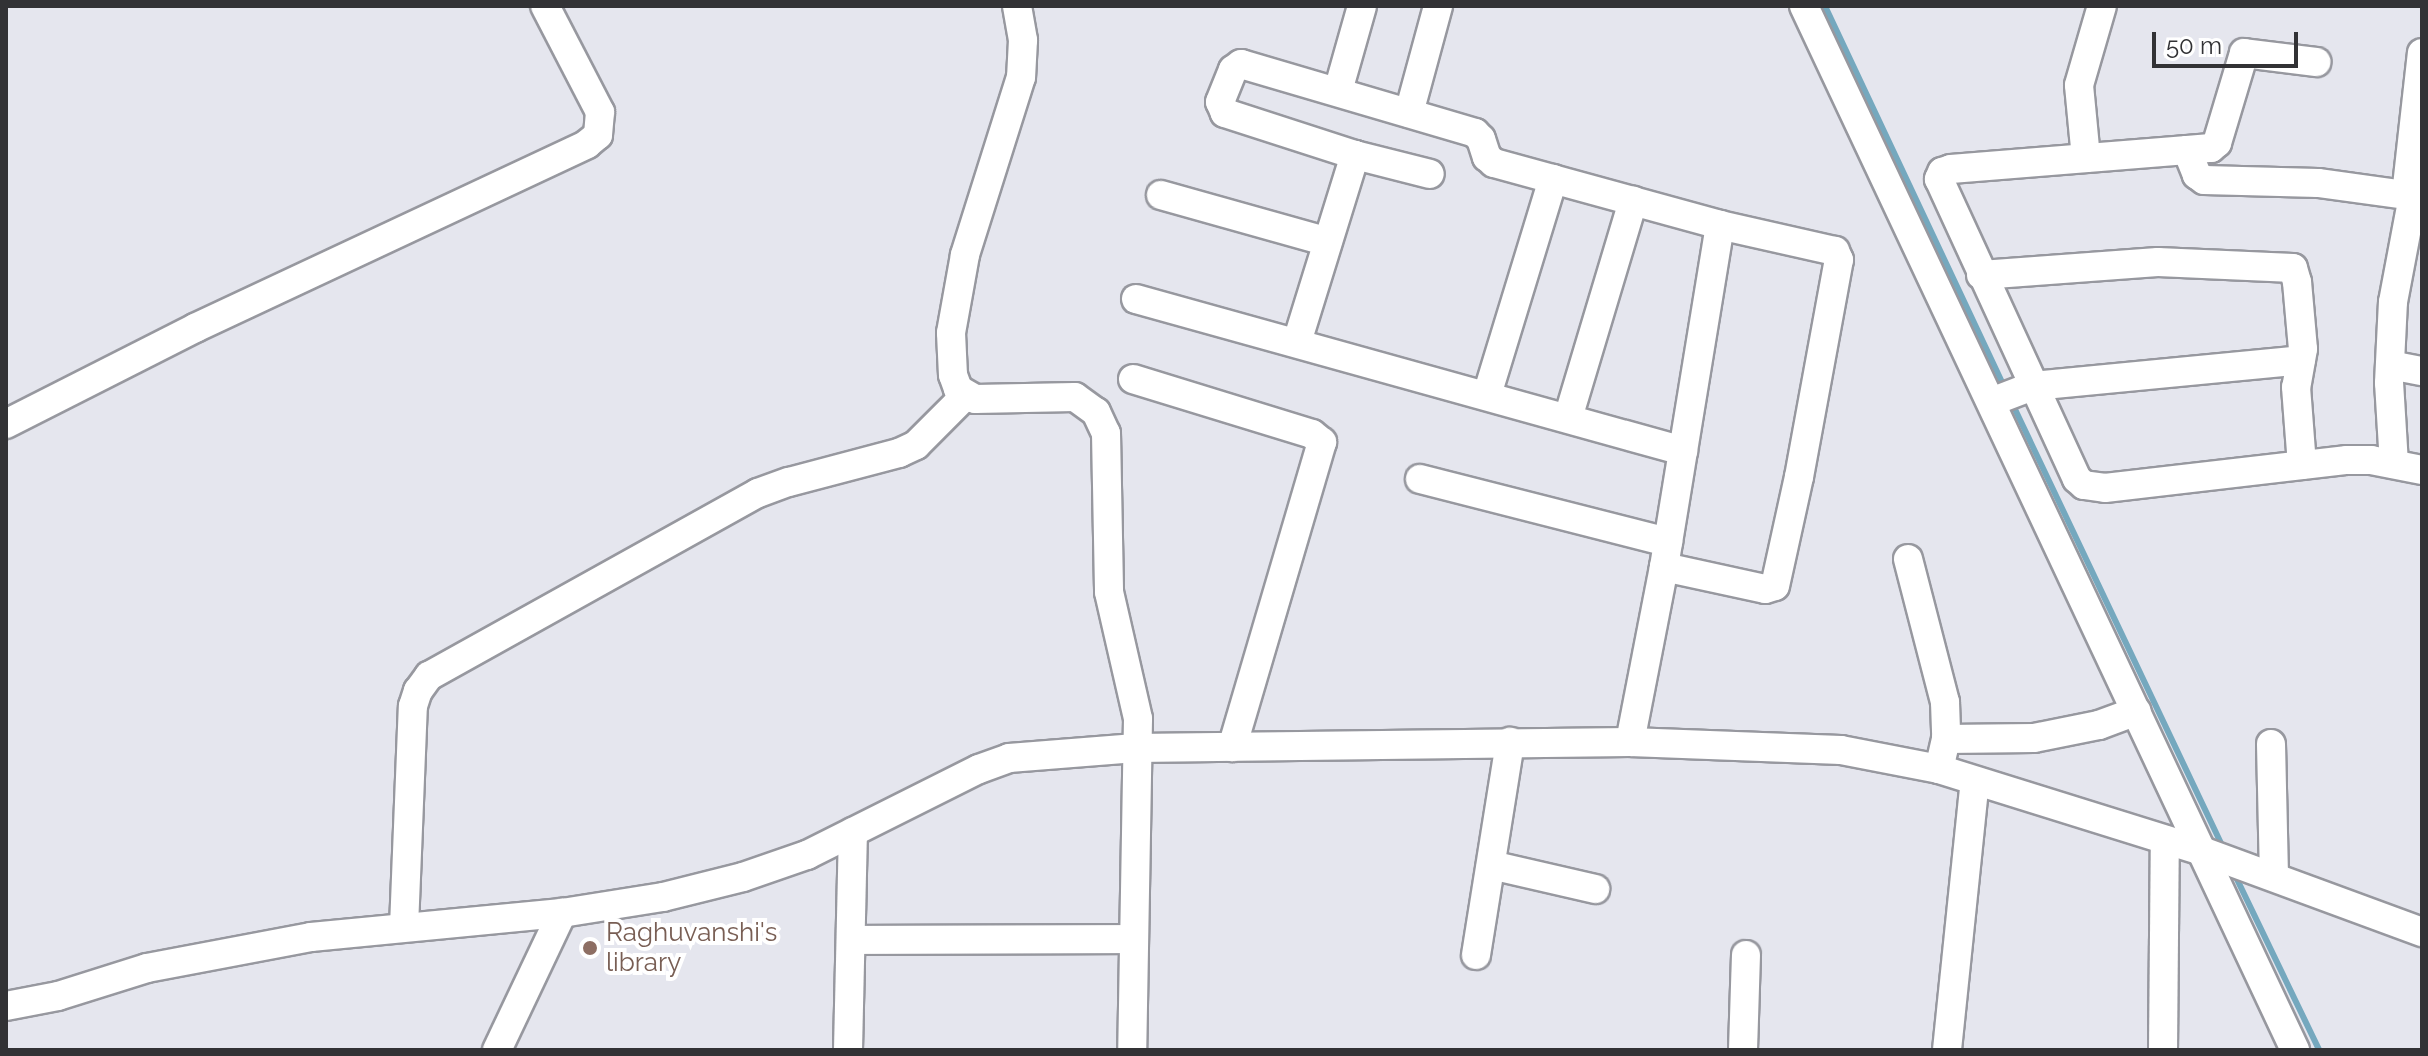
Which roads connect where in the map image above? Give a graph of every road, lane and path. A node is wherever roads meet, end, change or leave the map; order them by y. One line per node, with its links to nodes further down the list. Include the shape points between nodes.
1 (545, 6): 32 (street, via 600,112 598,135 587,144 195,328)
2 (1017, 6): 30 (street, via 1023,40 1021,77 965,255 951,333 953,375)
3 (1362, 6): 9 (street)
4 (1438, 6): 10 (street)
5 (1804, 6): 28 (street)
6 (2102, 6): 13 (street, via 2079,85)
7 (2422, 53): 17 (street)
8 (2316, 62): 11 (street, via 2244,53 2217,143)
9 (1338, 91): 10 (street); 12 (street, via 1241,64 1233,70 1220,102 1225,113)
10 (1409, 113): 15 (street, via 1475,133 1494,163)
11 (2187, 150): 13 (street); 17 (street, via 2192,167 2204,180 2318,183)
12 (1355, 155): 14 (street); 20 (street)
13 (2086, 158): 21 (street, via 1942,172 1940,186)
14 (1430, 174)
15 (1553, 179): 18 (street); 29 (street)
16 (1161, 195): 20 (street)
17 (2413, 197): 25 (street, via 2393,302)
18 (1633, 201): 19 (street); 31 (street)
19 (1720, 225): 33 (street); 38 (street, via 1835,251 1839,260 1775,586 1765,589)
20 (1328, 242): 23 (street)
21 (1981, 275): 24 (street, via 2158,262 2293,268); 28 (street)
22 (1136, 299): 23 (street)
23 (1297, 342): 29 (street)
24 (2301, 360): 28 (street); 35 (street, via 2296,387)
25 (2390, 365): 26 (street); 34 (street)
26 (2422, 371)
27 (1133, 379): 45 (street, via 1312,434 1322,442)
28 (2010, 394): 35 (street, via 2084,485 2105,488); 40 (street)
29 (1487, 395): 31 (street)
30 (965, 396): 46 (street, via 1075,397 1096,412 1109,458 1109,592 1135,698); 56 (street, via 916,445 758,493 429,676 413,706)
31 (1568, 418): 33 (street)
32 (6, 424)
33 (1683, 451): 38 (street)
34 (2394, 464): 35 (street, via 2347,460); 36 (street)
35 (2302, 465)
36 (2422, 470)
37 (1420, 479): 38 (street)
38 (1666, 555): 43 (street)
39 (1908, 559): 41 (street, via 1945,702)
40 (2137, 711): 41 (street, via 2034,738); 51 (street)
41 (1946, 739): 47 (street)
42 (1510, 742): 43 (street); 45 (street); 52 (street)
43 (1630, 742): 47 (street, via 1841,750)
44 (2271, 744): 53 (street)
45 (1232, 747): 46 (street)
46 (1136, 748): 49 (street, via 1009,758); 58 (street)
47 (1939, 769): 48 (street)
48 (1975, 781): 50 (street); 67 (street)
49 (853, 832): 55 (street, via 743,877 663,897); 59 (street)
50 (2165, 840): 51 (street); 68 (street)
51 (2205, 852): 53 (street); 69 (street)
52 (1491, 865): 54 (street); 60 (street)
53 (2266, 874): 57 (street)
54 (1595, 889)
55 (562, 913): 56 (street); 63 (street)
56 (404, 927): 62 (street, via 229,950)
57 (2422, 932)
58 (1133, 939): 59 (street); 65 (street)
59 (851, 940): 64 (street)
60 (1476, 955)
61 (1746, 955): 66 (street)
62 (6, 1006)
63 (497, 1050)
64 (848, 1050)
65 (1132, 1050)
66 (1743, 1050)
67 (1947, 1050)
68 (2163, 1050)
69 (2295, 1050)

